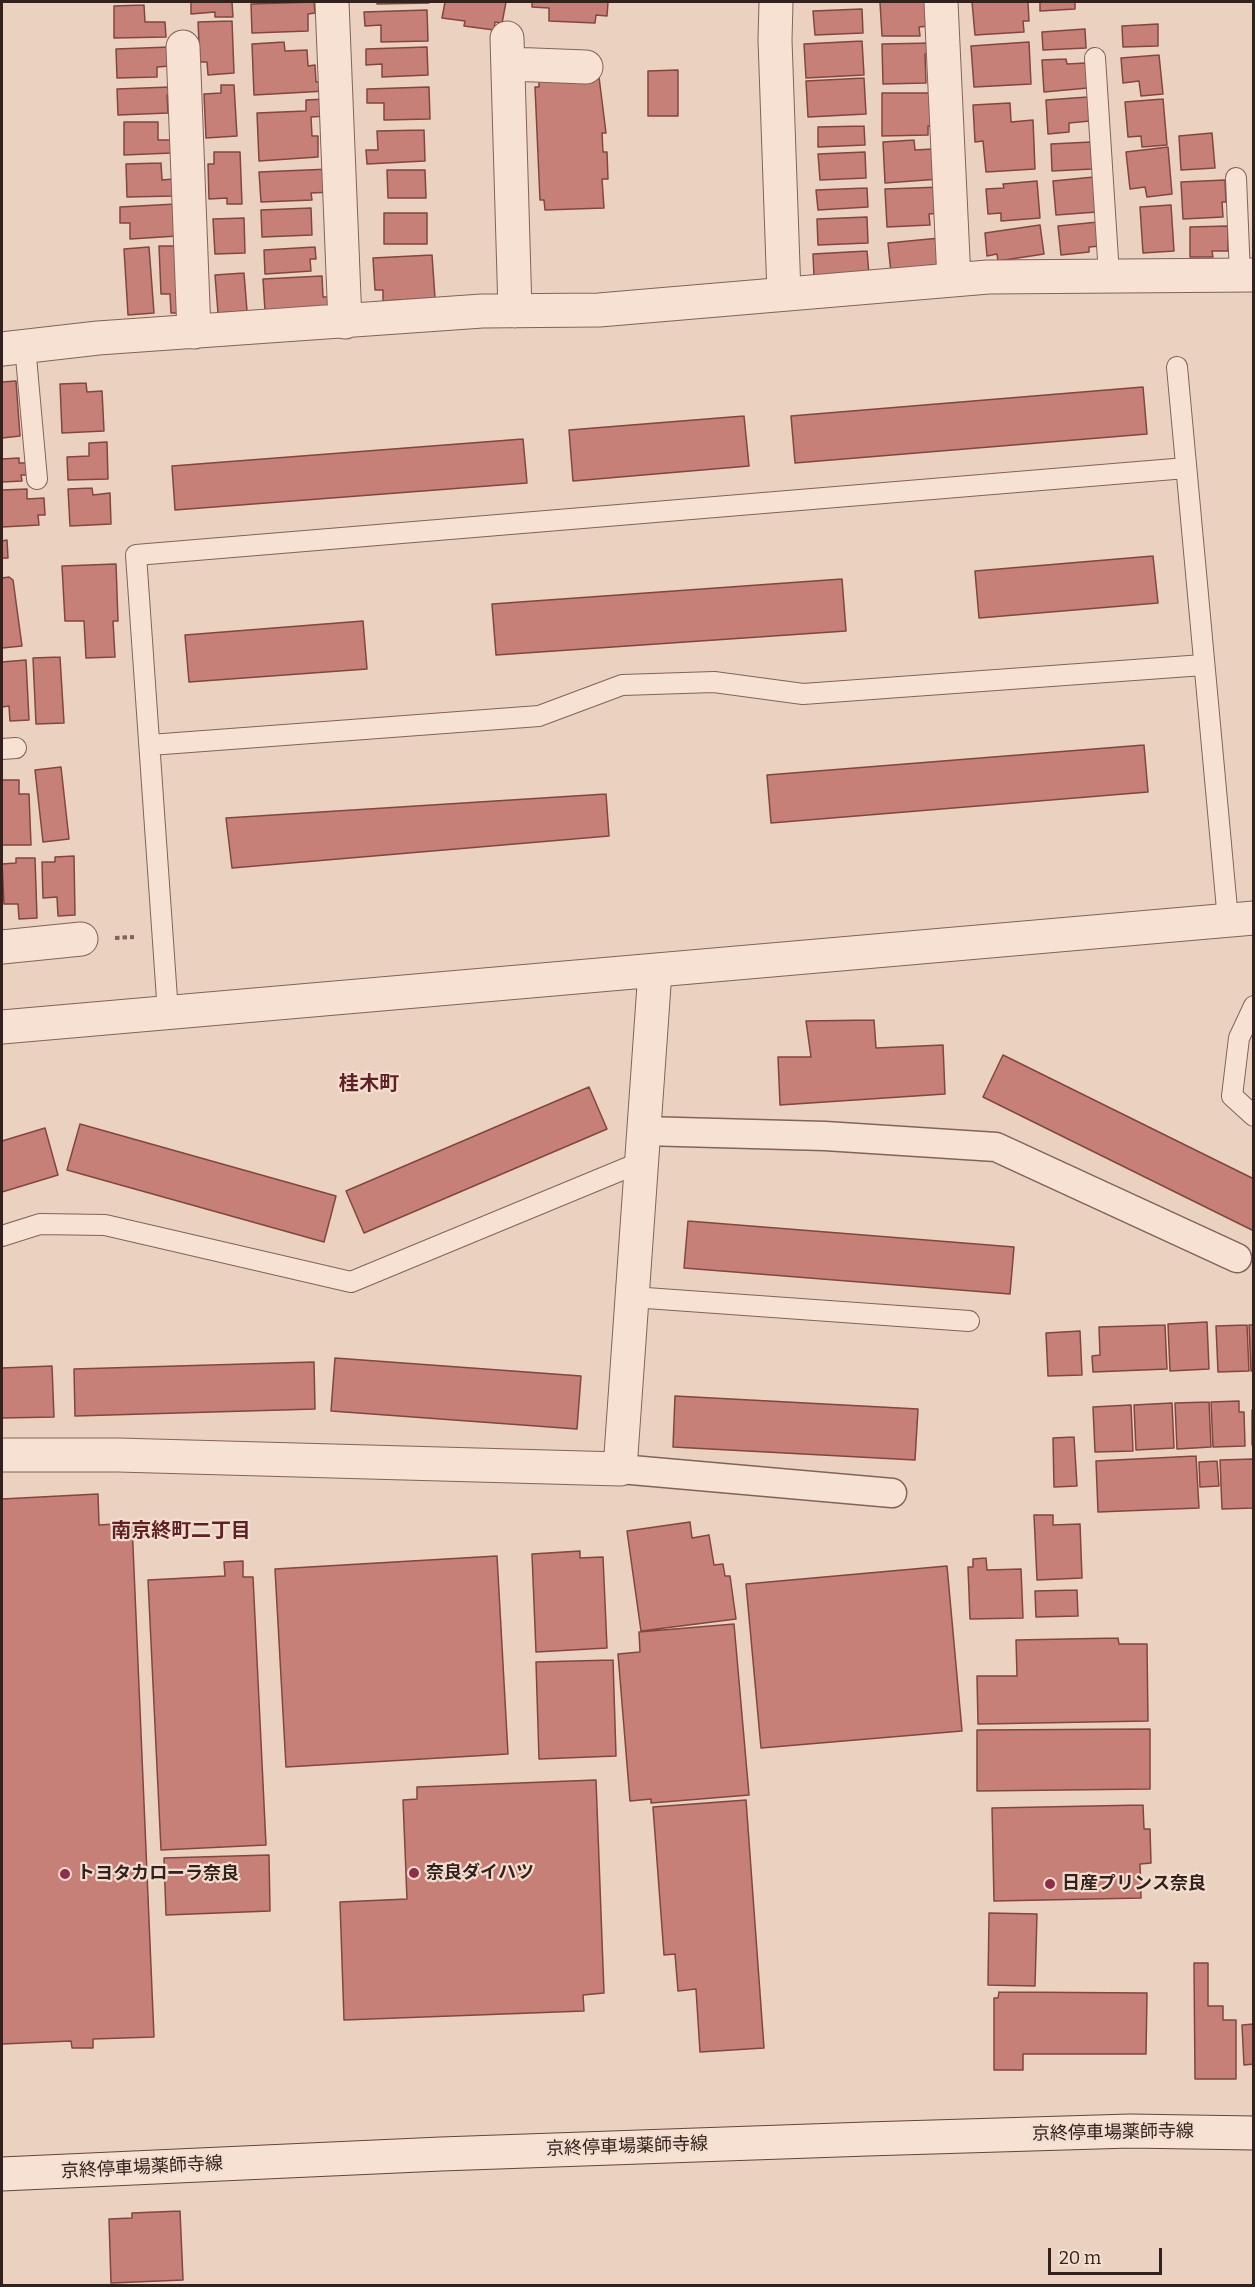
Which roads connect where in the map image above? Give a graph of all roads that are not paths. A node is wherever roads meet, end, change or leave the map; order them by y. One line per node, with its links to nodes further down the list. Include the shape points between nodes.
1 (333, 2): 13 (street)
2 (776, 2): 11 (street)
3 (941, 2): 10 (street)
4 (183, 47): 14 (street)
5 (1095, 58): 9 (lane)
6 (586, 67): 12 (street, via 508,51)
7 (1236, 178): 8 (lane)
8 (1247, 275): 9 (street)
9 (1109, 276): 10 (street)
10 (954, 280): 11 (street)
11 (784, 294): 12 (street, via 599,310)
12 (515, 311): 13 (street)
13 (345, 322): 14 (street)
14 (194, 332): 15 (street)
15 (13, 347): 18 (lane)
16 (1177, 368): 17 (lane)
17 (1186, 468): 19 (lane); 20 (lane, via 136,555)
18 (37, 479)
19 (1203, 665): 20 (lane, via 803,694 714,682 622,685 539,716); 21 (lane)
20 (150, 745): 26 (lane)
21 (1241, 919): 24 (street)
22 (81, 939): 23 (street)
23 (2, 947)
24 (655, 971): 26 (street); 29 (street)
25 (1254, 1006): 28 (lane, via 1239,1038 1233,1096)
26 (168, 1013): 27 (street)
27 (2, 1027)
28 (1254, 1116)
29 (642, 1146): 30 (lane, via 351,1282 105,1225 40,1224); 31 (street, via 825,1136 996,1147); 32 (street)
30 (2, 1236)
31 (1237, 1258)
32 (632, 1297): 33 (lane); 35 (street)
33 (969, 1321)
34 (2, 1455): 35 (street)
35 (620, 1469): 36 (street)
36 (892, 1492)
37 (1254, 2133): 38 (street, 京終停車場薬師寺線, via 1130,2131 867,2139)
38 (2, 2174)

